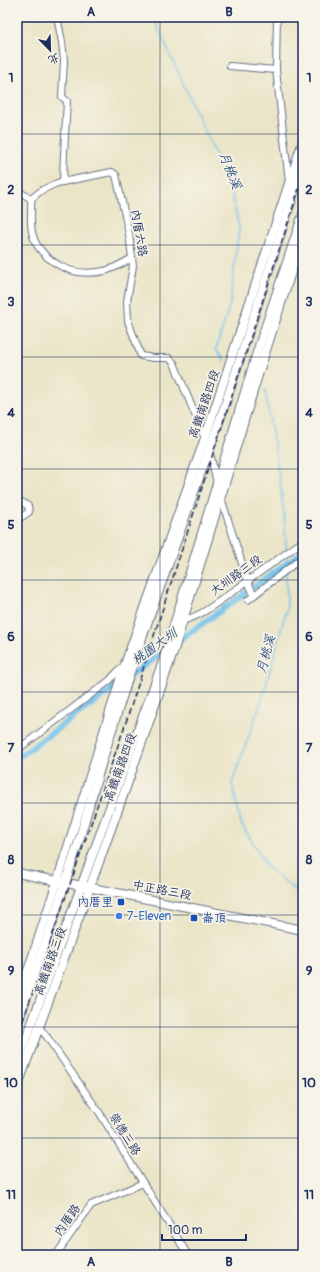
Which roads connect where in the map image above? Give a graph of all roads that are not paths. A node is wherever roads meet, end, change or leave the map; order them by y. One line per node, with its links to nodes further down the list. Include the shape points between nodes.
1 (57, 17): 7 (street, via 64,60 62,96 68,101)
2 (276, 17): 4 (street)
3 (230, 66): 4 (street)
4 (276, 70): 8 (street)
5 (303, 141): 8 (main road, 高鐵南路四段)
6 (303, 165): 13 (main road, 高鐵南路四段)
7 (63, 182): 10 (street, 內厝六路, via 47,188); 14 (street, 內厝六路, via 112,172 116,175)
8 (289, 185): 15 (main road, 高鐵南路四段)
9 (17, 190): 10 (street)
10 (31, 199): 14 (street, via 30,221 33,237 39,250 57,265 74,272 104,271)
11 (303, 214): 16 (main road)
12 (303, 235): 17 (main road)
13 (274, 256): 15 (main road); 19 (main road, 高鐵南路四段)
14 (132, 258): 18 (street, 內厝六路, via 127,301 128,321 141,356 169,358 174,363)
15 (254, 292): 18 (main road, 高鐵南路四段)
16 (259, 346): 17 (main road); 20 (main road)
17 (258, 375): 23 (main road)
18 (205, 438): 19 (street); 21 (main road, 高鐵南路四段)
19 (209, 449): 20 (street); 25 (main road, 高鐵南路四段)
20 (218, 486): 23 (street); 28 (main road)
21 (184, 495): 25 (main road); 34 (main road, 高鐵南路四段)
22 (17, 499): 24 (street, via 28,506 29,512)
23 (221, 499): 26 (main road); 30 (street)
24 (17, 520)
25 (182, 528): 34 (main road, 高鐵南路四段)
26 (212, 529): 28 (main road); 33 (main road)
27 (299, 544): 30 (street, 大圳路三段)
28 (198, 551): 38 (main road, 高鐵南路四段, via 164,660)
29 (303, 557): 31 (street)
30 (248, 582): 31 (street); 33 (street, 大圳路三段, via 202,613)
31 (253, 595): 32 (street)
32 (248, 600)
33 (184, 620): 38 (main road, 高鐵南路四段, via 128,782)
34 (126, 669): 35 (street, via 118,671 109,681); 37 (main road, 高鐵南路四段); 37 (main road, 高鐵南路四段, via 126,686 78,844)
35 (17, 750)
36 (17, 873): 37 (main road, 中正路三段)
37 (61, 882): 38 (main road, 中正路三段); 40 (main road, 高鐵南路三段); 41 (main road, 高鐵南路三段, via 45,944)
38 (85, 887): 39 (main road, 中正路三段); 42 (main road, 高鐵南路三段); 43 (main road, 高鐵南路三段)
39 (303, 930)
40 (17, 1004)
41 (17, 1024)
42 (39, 1027): 44 (main road, 高鐵南路三段); 45 (street, 崇德三路)
43 (17, 1065)
44 (17, 1088)
45 (143, 1183): 46 (street, 內厝路, via 91,1205); 47 (street, 崇德三路)
46 (56, 1255)
47 (188, 1255)

